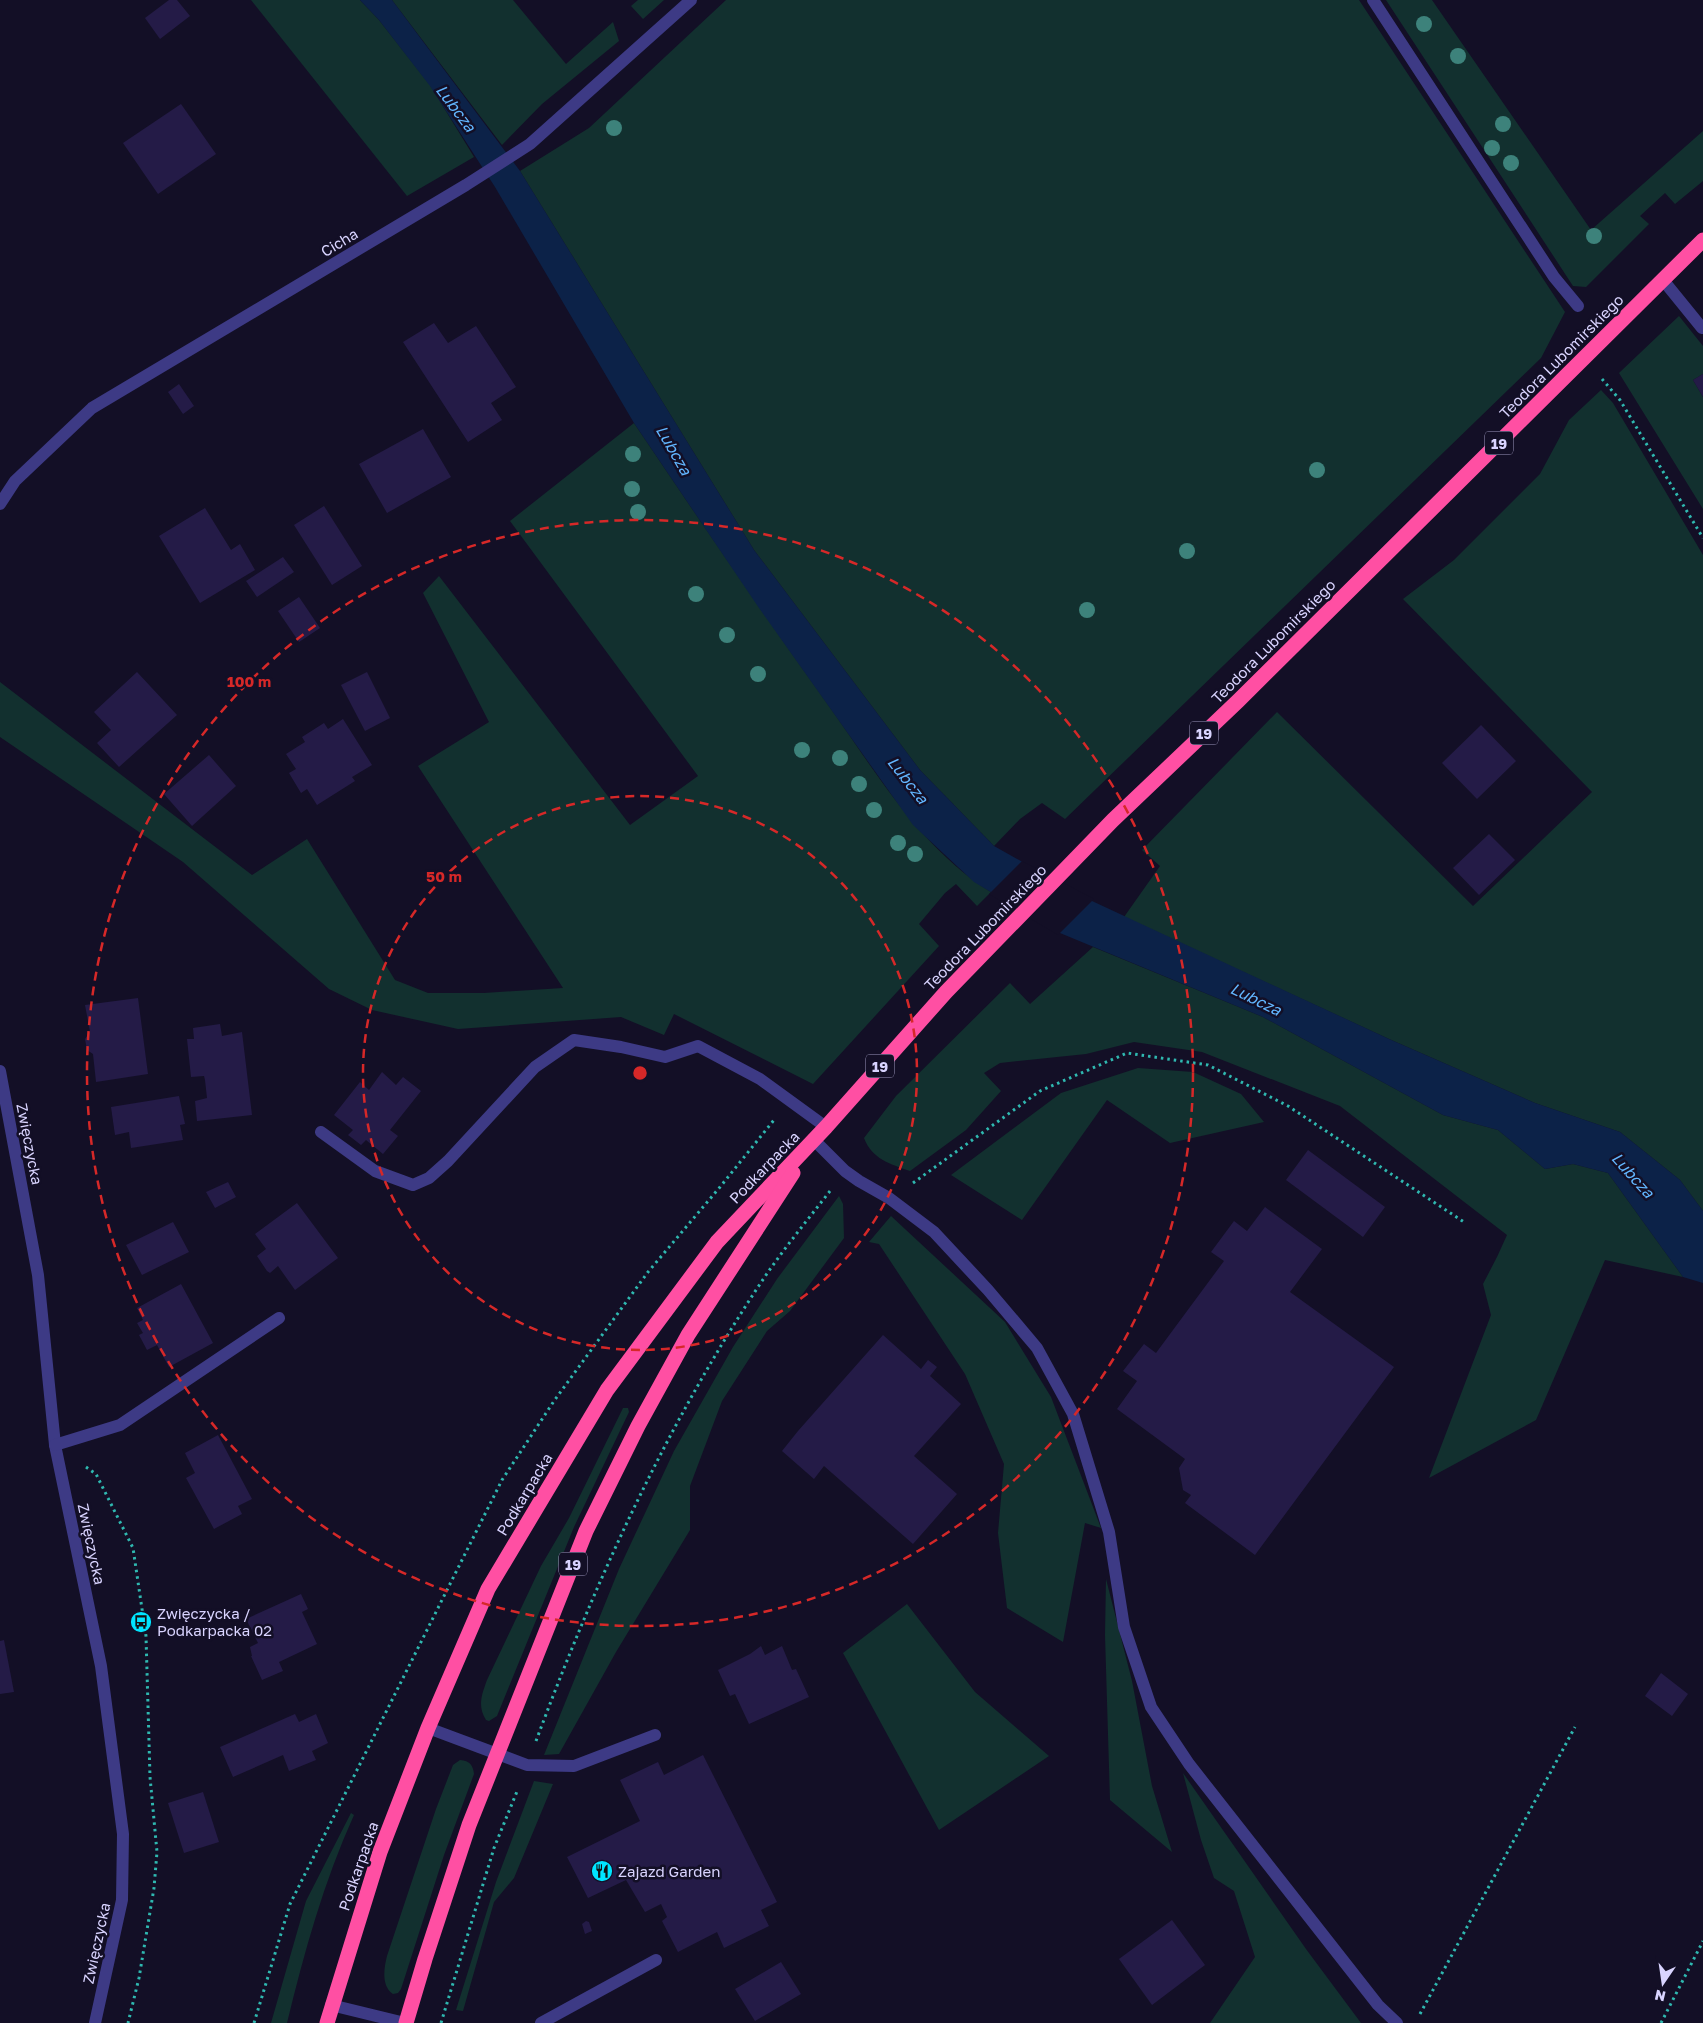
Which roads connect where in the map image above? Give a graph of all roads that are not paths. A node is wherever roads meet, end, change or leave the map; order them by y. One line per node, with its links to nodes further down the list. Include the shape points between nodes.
1 (691, 0): 7 (street, Cicha, via 530,144 92,408 14,481)
2 (1373, 0): 5 (street, via 1554,277)
3 (1703, 240): 4 (highway, Teodora Lubomirskiego / 19)
4 (1663, 280): 6 (street); 9 (highway, Teodora Lubomirskiego / 19, via 1238,701 1113,820 946,992)
5 (1578, 306)
6 (1702, 328)
7 (0, 504)
8 (0, 1071): 13 (street, Zwięczycka, via 38,1275)
9 (826, 1127): 10 (street, via 760,1079 698,1046 665,1057 574,1040 534,1067 448,1161 429,1178 413,1185 375,1171); 11 (highway, Teodora Lubomirskiego / 19)
10 (321, 1132)
11 (814, 1140): 14 (highway, Podkarpacka / 19, via 718,1242 606,1390 488,1589); 16 (highway, Podkarpacka / 19, via 688,1335 638,1426 586,1531); 23 (street, via 845,1171 934,1232 1038,1348 1073,1414 1109,1532 1124,1627 1151,1706 1189,1764 1275,1876 1378,2005)
12 (279, 1318): 13 (street, via 120,1426)
13 (55, 1445): 19 (street, Zwięczycka, via 101,1666 123,1834 122,1900)
14 (428, 1728): 16 (street); 18 (highway, Podkarpacka / 19, via 380,1852)
15 (655, 1735): 16 (street, via 574,1766 527,1764)
16 (496, 1754): 21 (highway, Podkarpacka / 19, via 466,1834)
17 (656, 1960): 22 (street)
18 (331, 2005): 20 (highway, Podkarpacka / 19); 21 (street)
19 (95, 2023)
20 (327, 2023)
21 (406, 2023)
22 (541, 2023)
23 (1397, 2023)

